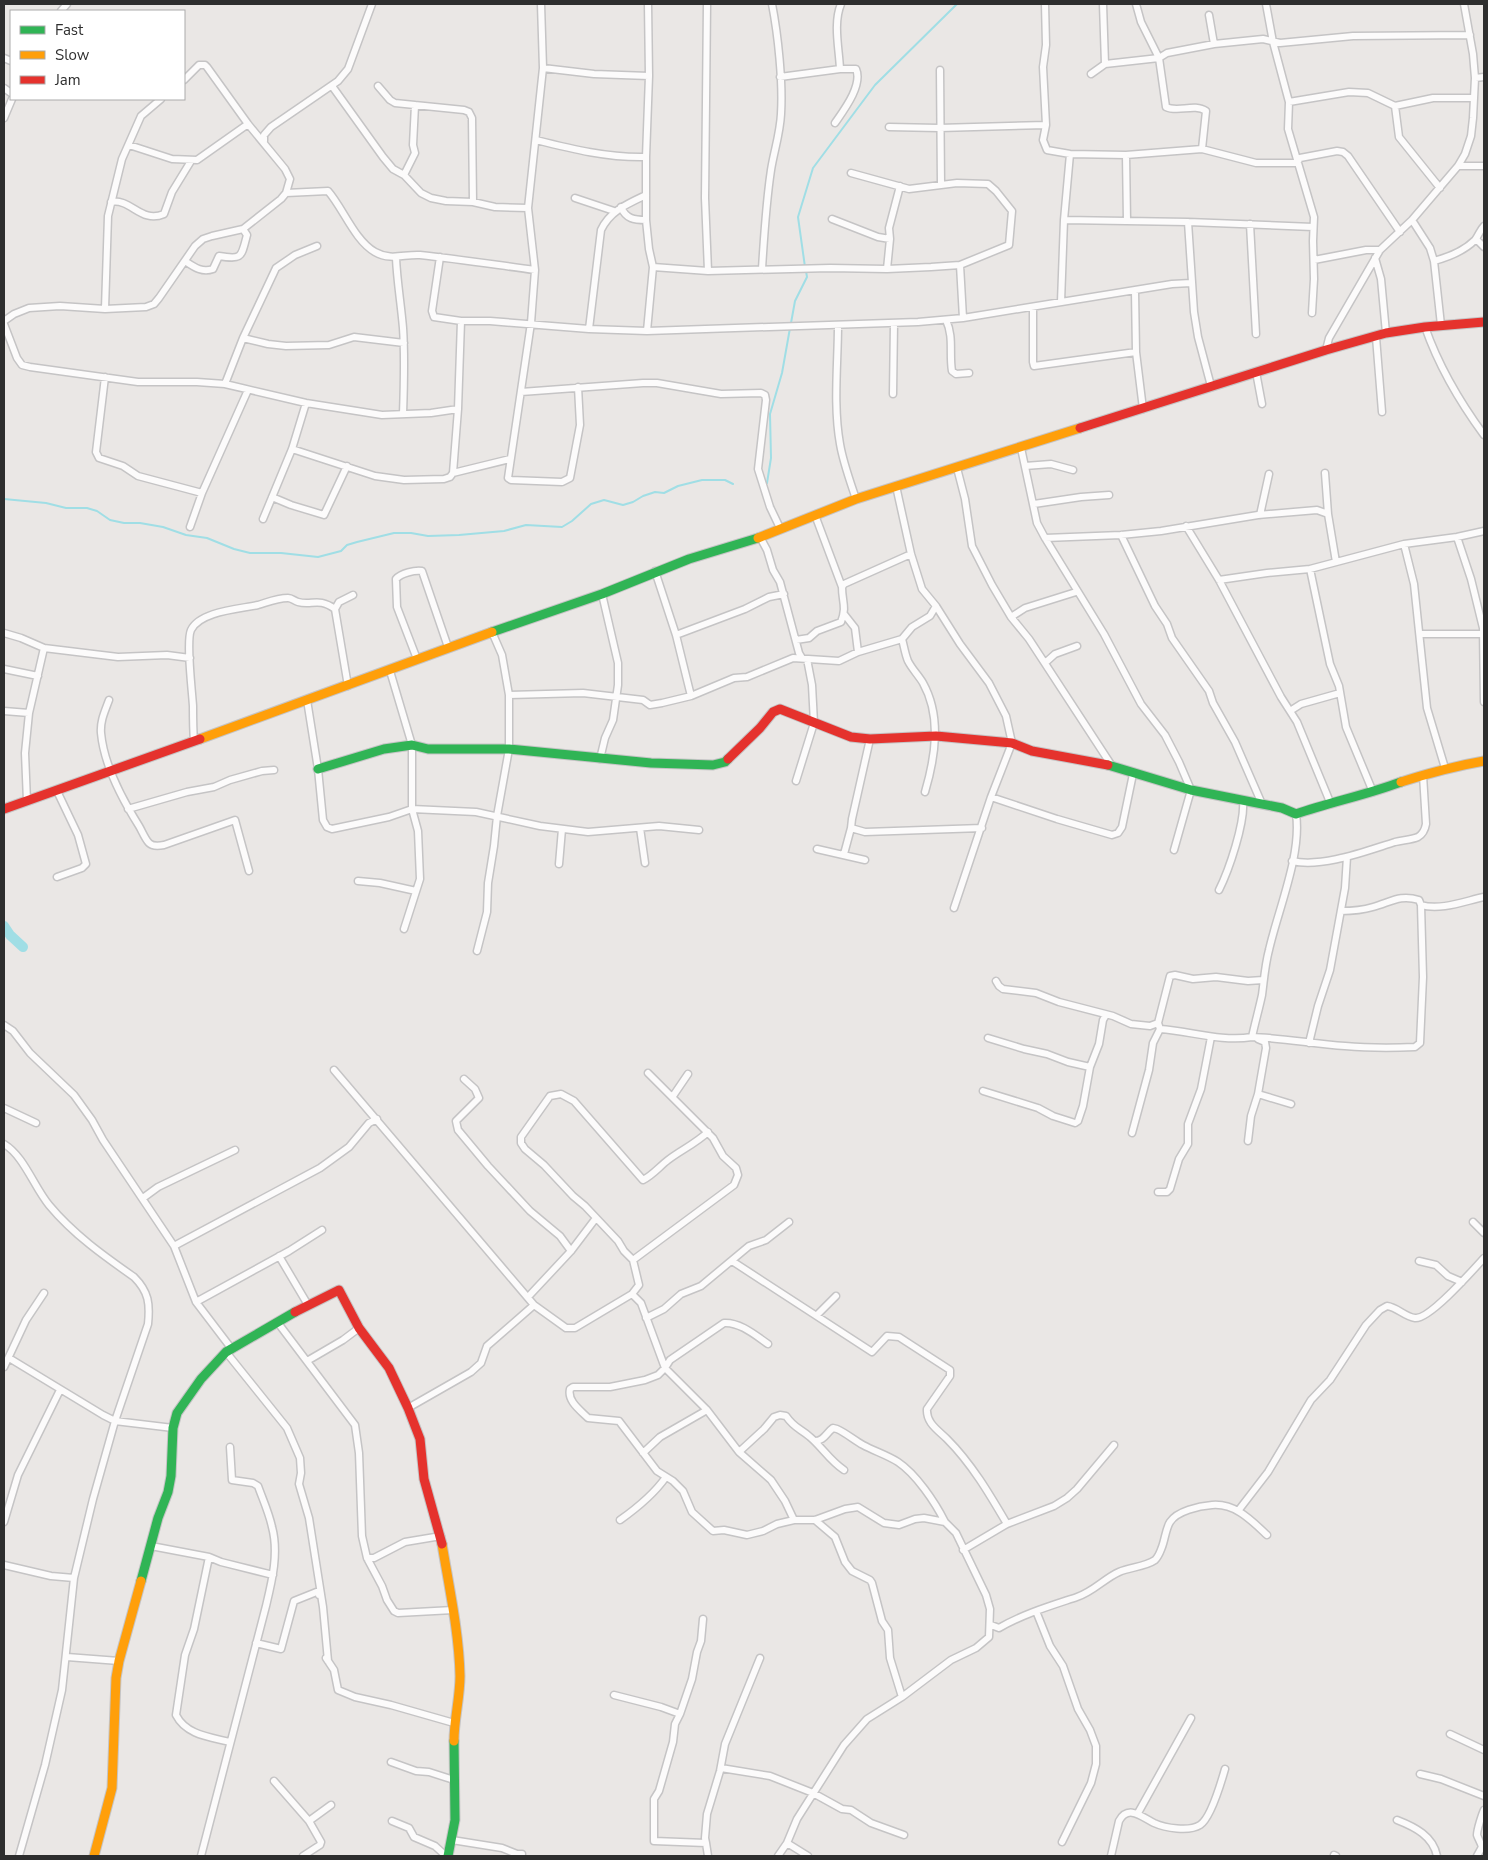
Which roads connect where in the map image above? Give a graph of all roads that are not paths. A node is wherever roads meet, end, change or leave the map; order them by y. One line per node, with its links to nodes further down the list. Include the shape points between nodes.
1 (372, 4): 27 (street, via 348,69)
2 (541, 4): 18 (street)
3 (648, 4): 22 (street)
4 (707, 4): 92 (street, via 705,198)
5 (772, 4): 23 (street)
6 (841, 4): 19 (street, via 837,29)
7 (1045, 4): 38 (street, via 1043,67)
8 (1103, 4): 17 (street)
9 (1136, 4): 16 (street, via 1141,22)
10 (1266, 4): 14 (street)
11 (1464, 4): 13 (street)
12 (1210, 15): 15 (street)
13 (1470, 35): 14 (street, via 1353,36 1280,44); 25 (street)
14 (1273, 42): 15 (street); 32 (street)
15 (1214, 44): 16 (street, via 1167,53)
16 (1160, 58): 17 (street); 44 (street, via 1166,107 1206,111)
17 (1106, 64): 21 (street)
18 (543, 68): 22 (street); 41 (street)
19 (840, 69): 23 (street); 36 (street, via 856,69 858,79 849,102)
20 (940, 70): 40 (street)
21 (1091, 74)
22 (649, 76): 47 (street)
23 (780, 76): 89 (street, via 780,121 768,192)
24 (1484, 76): 25 (street)
25 (1475, 78): 29 (street)
26 (185, 79): 37 (street, via 199,65 205,65)
27 (332, 86): 42 (street, via 270,127); 53 (street, via 383,157 393,169)
28 (378, 86): 33 (street, via 395,103)
29 (1473, 98): 34 (street, via 1433,98); 50 (street, via 1471,136)
30 (12, 100): 35 (street)
31 (160, 100): 43 (street, via 141,116)
32 (1289, 102): 34 (street, via 1350,92 1368,93); 49 (street, via 1288,129)
33 (415, 105): 53 (street, via 415,153); 61 (street, via 469,112 472,118)
34 (1395, 106): 56 (street, via 1399,137)
35 (4, 118)
36 (835, 123)
37 (248, 124): 42 (street); 48 (street)
38 (1046, 125): 40 (street); 45 (street, via 1044,147)
39 (889, 126): 40 (street)
40 (939, 128): 54 (street)
41 (536, 140): 47 (street, via 604,155); 62 (street)
42 (264, 141): 57 (street, via 288,174 290,180)
43 (129, 146): 48 (street, via 172,159); 60 (street, via 122,159)
44 (1202, 149): 46 (street); 49 (street, via 1256,163)
45 (1070, 154): 46 (street); 67 (street)
46 (1126, 155): 69 (street)
47 (646, 157): 58 (street)
48 (191, 161): 60 (street, via 172,192 164,214 148,216 118,200)
49 (1297, 163): 73 (street, via 1314,217); 75 (street, via 1300,158 1343,152)
50 (1458, 166): 51 (street); 56 (street)
51 (1484, 166)
52 (851, 173): 55 (street)
53 (404, 175): 61 (street, via 421,193 431,198)
54 (941, 185): 55 (street, via 908,189); 87 (street, via 988,184 1012,211 1009,245)
55 (900, 186): 76 (street, via 889,228)
56 (1440, 188): 68 (street)
57 (286, 193): 74 (street); 82 (street, via 328,191 360,239 374,252)
58 (646, 195): 63 (street); 66 (street)
59 (575, 198): 64 (street)
60 (111, 202): 97 (street)
61 (473, 202): 62 (street)
62 (528, 208): 90 (street)
63 (621, 208): 64 (street); 66 (street, via 629,218)
64 (614, 211): 109 (street, via 600,230)
65 (832, 219): 76 (street, via 878,237)
66 (646, 220): 88 (street)
67 (1064, 220): 69 (street); 95 (street)
68 (1412, 220): 75 (street); 85 (street)
69 (1127, 221): 70 (street)
70 (1188, 222): 71 (street); 93 (street)
71 (1250, 224): 73 (street); 111 (street)
72 (1484, 226): 77 (street)
73 (1314, 227): 84 (street)
74 (243, 229): 86 (street, via 203,239); 86 (street, via 248,235 242,256 219,256 213,269 207,271)
75 (1400, 232): 80 (street)
76 (890, 238): 91 (street)
77 (1476, 239): 79 (street); 85 (street, via 1462,250)
78 (317, 246): 114 (street, via 276,268)
79 (1484, 247)
80 (1380, 250): 83 (street); 84 (street)
81 (440, 257): 82 (street, via 416,255); 90 (street); 101 (street, via 432,315)
82 (396, 258): 115 (street)
83 (1375, 258): 112 (street, via 1381,279); 116 (street, via 1329,338)
84 (1314, 260): 98 (street)
85 (1434, 260): 107 (street)
86 (184, 261): 97 (street, via 154,304 136,309)
87 (960, 265): 91 (street); 99 (street)
88 (653, 267): 92 (street); 110 (street)
89 (762, 269): 91 (street); 92 (street)
90 (535, 270): 104 (street)
91 (887, 270)
92 (708, 271)
93 (1191, 283): 94 (street); 122 (street, via 1198,337)
94 (1135, 291): 95 (street); 117 (street)
95 (1061, 302): 96 (street)
96 (1033, 306): 99 (street); 117 (street, via 1034,366)
97 (105, 309): 103 (street, via 29,308 14,314)
98 (1312, 313)
99 (963, 318): 100 (street)
100 (946, 320): 105 (street); 119 (street, via 950,327 952,371 956,374)
101 (460, 321): 104 (street); 129 (street)
102 (1484, 322): 107 (street)
103 (4, 323): 120 (street, via 22,365)
104 (531, 323): 109 (street); 125 (street)
105 (894, 323): 106 (street); 126 (street)
106 (838, 325): 110 (street); 148 (street, via 840,442)
107 (1441, 325): 108 (street)
108 (1425, 327): 112 (street); 133 (street, via 1447,379)
109 (589, 329): 110 (street)
110 (647, 331)
111 (1256, 334)
112 (1386, 334): 113 (street)
113 (1376, 337): 116 (street); 131 (street)
114 (243, 338): 115 (street, via 286,346 329,345 354,337); 121 (street)
115 (404, 344): 132 (street)
116 (1326, 350): 118 (street)
117 (1136, 352): 130 (street)
118 (1256, 372): 122 (street); 128 (street)
119 (969, 373)
120 (105, 378): 121 (street); 145 (street, via 96,452 98,458 122,466 138,476)
121 (225, 384): 124 (street)
122 (1211, 386): 130 (street)
123 (578, 387): 125 (street); 136 (street, via 580,424 570,478 562,482 511,480 508,476); 156 (street, via 657,383 721,394 761,393 766,400 758,469)
124 (248, 390): 127 (street); 145 (street)
125 (521, 392): 136 (street)
126 (893, 394)
127 (306, 403): 132 (street, via 362,413); 135 (street)
128 (1262, 404)
129 (458, 409): 132 (street); 142 (street)
130 (1143, 409): 134 (street)
131 (1382, 412)
132 (403, 414)
133 (1484, 435)
134 (1021, 448): 138 (street); 139 (street)
135 (292, 449): 137 (street); 147 (street)
136 (510, 458): 142 (street)
137 (347, 466): 142 (street, via 375,476 404,480 444,478); 147 (street, via 324,515)
138 (1025, 466): 140 (street, via 1051,464); 149 (street)
139 (957, 468): 144 (street); 176 (street, via 972,546)
140 (1073, 470)
141 (1325, 472): 150 (street)
142 (453, 473)
143 (1269, 474): 152 (street)
144 (896, 486): 148 (street); 163 (street)
145 (202, 493): 155 (street)
146 (1109, 495): 149 (street)
147 (272, 497): 153 (street)
148 (856, 499): 151 (street)
149 (1034, 504): 161 (street)
150 (1328, 514): 152 (street, via 1317,510); 164 (street)
151 (815, 515): 156 (street); 168 (street)
152 (1260, 515): 154 (street)
153 (263, 519)
154 (1186, 526): 158 (street); 167 (street)
155 (190, 527)
156 (780, 528): 159 (street)
157 (1484, 531): 160 (street)
158 (1121, 535): 161 (street); 232 (street, via 1172,638 1209,691)
159 (760, 537): 166 (street); 171 (street)
160 (1457, 537): 162 (street); 180 (street, via 1471,579)
161 (1044, 538): 169 (street)
162 (1404, 544): 164 (street); 179 (street, via 1414,584)
163 (911, 554): 168 (street); 173 (street, via 922,589)
164 (1336, 562): 165 (street)
165 (1310, 569): 167 (street); 197 (street, via 1330,664)
166 (655, 571): 170 (street); 181 (street)
167 (1219, 580): 205 (street)
168 (842, 587): 175 (street)
169 (1076, 592): 176 (street, via 1025,608); 225 (street, via 1104,634 1141,704 1164,735)
170 (602, 594): 177 (street); 199 (street, via 618,663)
171 (784, 594): 181 (street, via 769,597); 183 (street)
172 (352, 595): 174 (street, via 339,602)
173 (936, 606): 182 (street, via 930,616 912,627); 211 (street, via 989,684 1006,716)
174 (335, 609): 189 (street, via 328,604 286,598 214,614 198,622 190,632); 195 (street)
175 (844, 614): 183 (street, via 837,625 817,631 810,638); 187 (street, via 855,628)
176 (1010, 617): 191 (street)
177 (492, 632): 185 (street); 198 (street, via 502,655)
178 (4, 633): 186 (street)
179 (1420, 634): 180 (street); 217 (street, via 1427,708)
180 (1483, 634): 196 (street)
181 (676, 635): 200 (street)
182 (902, 639): 187 (street); 208 (street, via 908,661 924,684 930,701)
183 (796, 640): 188 (street)
184 (1077, 646): 191 (street, via 1055,654)
185 (448, 647): 190 (street); 190 (street, via 422,571 399,575 396,579 397,607)
186 (44, 648): 189 (street, via 118,657 167,655); 194 (street)
187 (858, 652): 188 (street, via 839,661)
188 (803, 657): 200 (street, via 747,677 734,678); 207 (street, via 812,686)
189 (190, 658): 210 (street)
190 (417, 659): 193 (street)
191 (1045, 663): 216 (street)
192 (4, 669): 194 (street)
193 (390, 671): 195 (street); 212 (street)
194 (38, 676): 206 (street)
195 (348, 686): 202 (street)
196 (1484, 687): 203 (street)
197 (1340, 693): 205 (street, via 1302,704); 227 (street, via 1346,727)
198 (509, 694): 199 (street); 213 (street)
199 (618, 696): 200 (street, via 643,700 650,705); 214 (street)
200 (691, 696)
201 (109, 700): 220 (street, via 102,718 101,736)
202 (307, 700): 210 (street); 218 (street)
203 (1484, 702)
204 (4, 711): 206 (street)
205 (1290, 711): 231 (street)
206 (29, 713): 230 (street, via 25,753)
207 (814, 723): 209 (street, via 851,737); 214 (street, via 780,709 773,712 725,762 713,766); 223 (street)
208 (936, 736): 209 (street); 211 (street); 226 (street)
209 (870, 739): 239 (street)
210 (194, 741): 220 (street)
211 (1012, 743): 216 (street, via 1032,751); 228 (street)
212 (412, 745): 213 (street, via 428,749); 218 (street, via 375,751); 235 (street)
213 (508, 749): 214 (street); 237 (street)
214 (600, 759)
215 (1484, 761): 217 (street)
216 (1112, 766): 221 (street)
217 (1445, 768): 222 (street)
218 (318, 769): 235 (street, via 323,820 327,827 345,827)
219 (274, 770): 234 (street)
220 (110, 772): 224 (street); 234 (street)
221 (1133, 774): 225 (street); 228 (street, via 1122,827 1118,833 1112,834)
222 (1423, 775): 227 (street); 246 (street, via 1424,831 1418,837)
223 (796, 781)
224 (57, 790): 230 (street); 252 (street, via 78,835 86,864)
225 (1191, 790): 229 (street); 244 (street)
226 (925, 792)
227 (1374, 792): 231 (street)
228 (991, 797): 240 (street)
229 (1243, 801): 232 (street); 254 (street, via 1244,810 1228,871)
230 (27, 802): 233 (street)
231 (1330, 802): 236 (street)
232 (1262, 804): 236 (street)
233 (4, 809)
234 (128, 809): 251 (street, via 149,843 156,846 235,820)
235 (412, 809): 237 (street); 255 (street, via 418,831 420,879)
236 (1296, 814): 248 (street, via 1298,827)
237 (497, 816): 241 (street); 261 (street, via 487,912)
238 (640, 828): 241 (street, via 588,832); 242 (street, via 659,826); 249 (street)
239 (852, 828): 240 (street, via 865,832); 245 (street)
240 (982, 828): 258 (street)
241 (562, 829): 250 (street)
242 (699, 830)
243 (818, 848): 245 (street)
244 (1174, 850)
245 (844, 854): 247 (street)
246 (1347, 857): 248 (street, via 1303,864); 259 (street)
247 (866, 860)
248 (1292, 862): 262 (street)
249 (645, 863)
250 (559, 864)
251 (249, 871)
252 (57, 877)
253 (358, 881): 255 (street)
254 (1219, 890)
255 (416, 891): 260 (street)
256 (1484, 897): 257 (street, via 1438,906)
257 (1421, 905): 259 (street, via 1419,900 1410,897 1396,898 1370,908); 270 (street, via 1423,977 1420,1043 1415,1047)
258 (954, 908)
259 (1341, 911): 270 (street, via 1330,970)
260 (404, 928)
261 (477, 951)
262 (1263, 980): 266 (street, via 1170,976); 268 (street)
263 (996, 981): 264 (street, via 1003,989 1036,993)
264 (1106, 1016): 266 (street, via 1131,1024); 271 (street)
265 (4, 1025): 289 (street, via 74,1095)
266 (1159, 1026): 267 (street); 284 (street)
267 (1210, 1036): 268 (street); 288 (street, via 1201,1089 1188,1124 1186,1147 1170,1189)
268 (1252, 1037): 270 (street); 277 (street, via 1265,1042 1266,1048)
269 (988, 1038): 271 (street)
270 (1310, 1043)
271 (1090, 1067): 276 (street, via 1083,1106 1075,1123)
272 (334, 1070): 281 (street)
273 (648, 1073): 278 (street)
274 (688, 1074): 278 (street)
275 (464, 1079): 296 (street, via 479,1098 456,1121 458,1130 530,1211 560,1236)
276 (983, 1091)
277 (1258, 1094): 279 (street); 285 (street)
278 (673, 1096): 283 (street)
279 (1291, 1104)
280 (4, 1108): 282 (street)
281 (377, 1119): 295 (street, via 369,1123 349,1147 320,1168); 306 (street)
282 (36, 1123)
283 (708, 1132): 290 (street, via 643,1180 574,1101 561,1094 550,1096 521,1137 522,1144); 299 (street, via 723,1156 736,1168 738,1175 734,1185)
284 (1132, 1133)
285 (1248, 1142)
286 (4, 1144): 323 (street, via 13,1151 49,1205 81,1237 134,1277 146,1292 148,1324)
287 (235, 1150): 289 (street, via 158,1187)
288 (1158, 1192)
289 (143, 1198): 295 (street)
290 (596, 1218): 296 (street); 299 (street)
291 (789, 1222): 300 (street, via 766,1240 749,1246)
292 (1473, 1222): 294 (street)
293 (322, 1230): 297 (street)
294 (1484, 1233)
295 (174, 1246): 307 (street)
296 (571, 1251): 306 (street)
297 (279, 1256): 307 (street); 308 (street)
298 (1484, 1258): 302 (street)
299 (633, 1260): 304 (street, via 639,1285)
300 (732, 1261): 310 (street); 311 (street, via 701,1286 681,1294 664,1309)
301 (1419, 1262): 302 (street, via 1436,1265 1448,1276)
302 (1462, 1282): 332 (street, via 1431,1311 1417,1319 1386,1306 1375,1314 1330,1380 1311,1400 1268,1472)
303 (44, 1293): 316 (street, via 26,1320)
304 (632, 1294): 309 (street, via 570,1329); 311 (street, via 641,1303)
305 (836, 1296): 310 (street)
306 (528, 1297): 309 (street)
307 (196, 1302): 315 (street)
308 (308, 1304): 312 (street); 313 (street, via 339,1290)
309 (534, 1305): 321 (street, via 487,1346 481,1363 471,1372)
310 (817, 1315): 338 (street, via 872,1352 887,1336 899,1337 950,1370 950,1376 927,1409 928,1420 967,1462)
311 (646, 1318): 319 (street)
312 (278, 1323): 315 (street); 317 (street)
313 (359, 1328): 317 (street); 321 (street, via 389,1368)
314 (768, 1344): 319 (street, via 732,1322 724,1322 670,1360)
315 (228, 1350): 324 (street, via 177,1413); 356 (street, via 287,1428 300,1458 300,1484 309,1518)
316 (9, 1358): 318 (street); 320 (street)
317 (307, 1361): 344 (street, via 355,1425 360,1452 362,1536)
318 (4, 1367)
319 (666, 1368): 322 (street); 329 (street, via 645,1380 570,1389 571,1399 588,1418 619,1421)
320 (60, 1390): 323 (street); 336 (street, via 18,1475)
321 (408, 1408): 340 (street, via 420,1439 424,1479)
322 (706, 1410): 328 (street); 329 (street, via 660,1437)
323 (115, 1421): 324 (street); 347 (street)
324 (173, 1428): 341 (street, via 171,1476)
325 (814, 1441): 328 (street, via 794,1427 786,1416 780,1415 774,1417); 330 (street); 337 (street, via 824,1438 833,1428 898,1462 908,1469)
326 (1114, 1445): 338 (street, via 1067,1498)
327 (230, 1447): 346 (street, via 232,1480 258,1486 270,1520 275,1541)
328 (739, 1452): 334 (street, via 770,1480)
329 (644, 1453): 331 (street, via 657,1471)
330 (844, 1470)
331 (666, 1477): 333 (street, via 638,1507); 334 (street, via 682,1491 692,1512 713,1531 724,1530 747,1536)
332 (1238, 1511): 339 (street); 349 (street, via 1212,1505 1191,1509 1174,1517 1168,1523 1159,1556 1154,1561 1117,1572 1083,1594)
333 (620, 1520)
334 (794, 1520): 335 (street)
335 (815, 1520): 337 (street, via 858,1507 884,1523 899,1525 924,1518); 358 (street, via 835,1537 852,1571 872,1583 882,1621 888,1630 890,1658)
336 (4, 1522)
337 (945, 1522): 342 (street, via 956,1533)
338 (1007, 1524): 342 (street)
339 (1267, 1535)
340 (440, 1536): 344 (street, via 405,1542 374,1558); 348 (street)
341 (151, 1546): 343 (street); 355 (street)
342 (963, 1550): 351 (street, via 986,1595)
343 (209, 1557): 346 (street); 363 (street, via 194,1629 185,1655 176,1715 180,1723 193,1732)
344 (367, 1558): 348 (street, via 387,1600 398,1613)
345 (4, 1565): 347 (street)
346 (273, 1575): 352 (street)
347 (74, 1578): 353 (street)
348 (453, 1610): 361 (street, via 460,1679)
349 (1036, 1612): 351 (street, via 999,1628); 381 (street, via 1050,1646 1063,1666 1078,1709 1096,1746 1091,1782)
350 (702, 1618): 359 (street, via 701,1641)
351 (991, 1625): 358 (street, via 989,1637 982,1644 951,1660)
352 (256, 1644): 356 (street, via 281,1650 294,1601 319,1591); 363 (street)
353 (67, 1657): 355 (street); 384 (street, via 45,1765)
354 (760, 1658): 366 (street, via 725,1744)
355 (119, 1661): 385 (street, via 112,1788)
356 (328, 1661): 361 (street, via 334,1670 338,1690 346,1694)
357 (614, 1695): 359 (street)
358 (902, 1697): 371 (street, via 867,1719 844,1744)
359 (680, 1714): 382 (street, via 659,1791 654,1798 654,1841)
360 (1191, 1718): 375 (street)
361 (454, 1723): 369 (street)
362 (1450, 1734): 364 (street)
363 (230, 1742): 386 (street)
364 (1484, 1750)
365 (391, 1762): 369 (street)
366 (721, 1768): 371 (street, via 770,1776); 382 (street, via 707,1814)
367 (1225, 1769): 375 (street, via 1207,1816 1200,1825 1168,1827)
368 (1420, 1774): 372 (street)
369 (454, 1780): 380 (street)
370 (274, 1781): 377 (street)
371 (813, 1793): 379 (street, via 872,1823); 383 (street)
372 (1484, 1796)
373 (331, 1805): 377 (street)
374 (1484, 1810): 395 (street, via 1477,1836 1482,1847)
375 (1138, 1813): 393 (street, via 1121,1816)
376 (1397, 1820): 394 (street, via 1421,1832 1435,1846)
377 (309, 1821): 387 (street, via 321,1844)
378 (392, 1821): 388 (street, via 409,1828 414,1837 435,1846)
379 (904, 1835)
380 (452, 1840): 388 (street); 389 (street, via 502,1848 522,1854)
381 (1062, 1842)
382 (706, 1843): 390 (street)
383 (787, 1843): 391 (street); 392 (street)
384 (19, 1856)
385 (94, 1856)
386 (201, 1856)
387 (303, 1856)
388 (447, 1856)
389 (520, 1856)
390 (708, 1856)
391 (778, 1856)
392 (808, 1856)
393 (1111, 1856)
394 (1437, 1856)
395 (1477, 1856)

